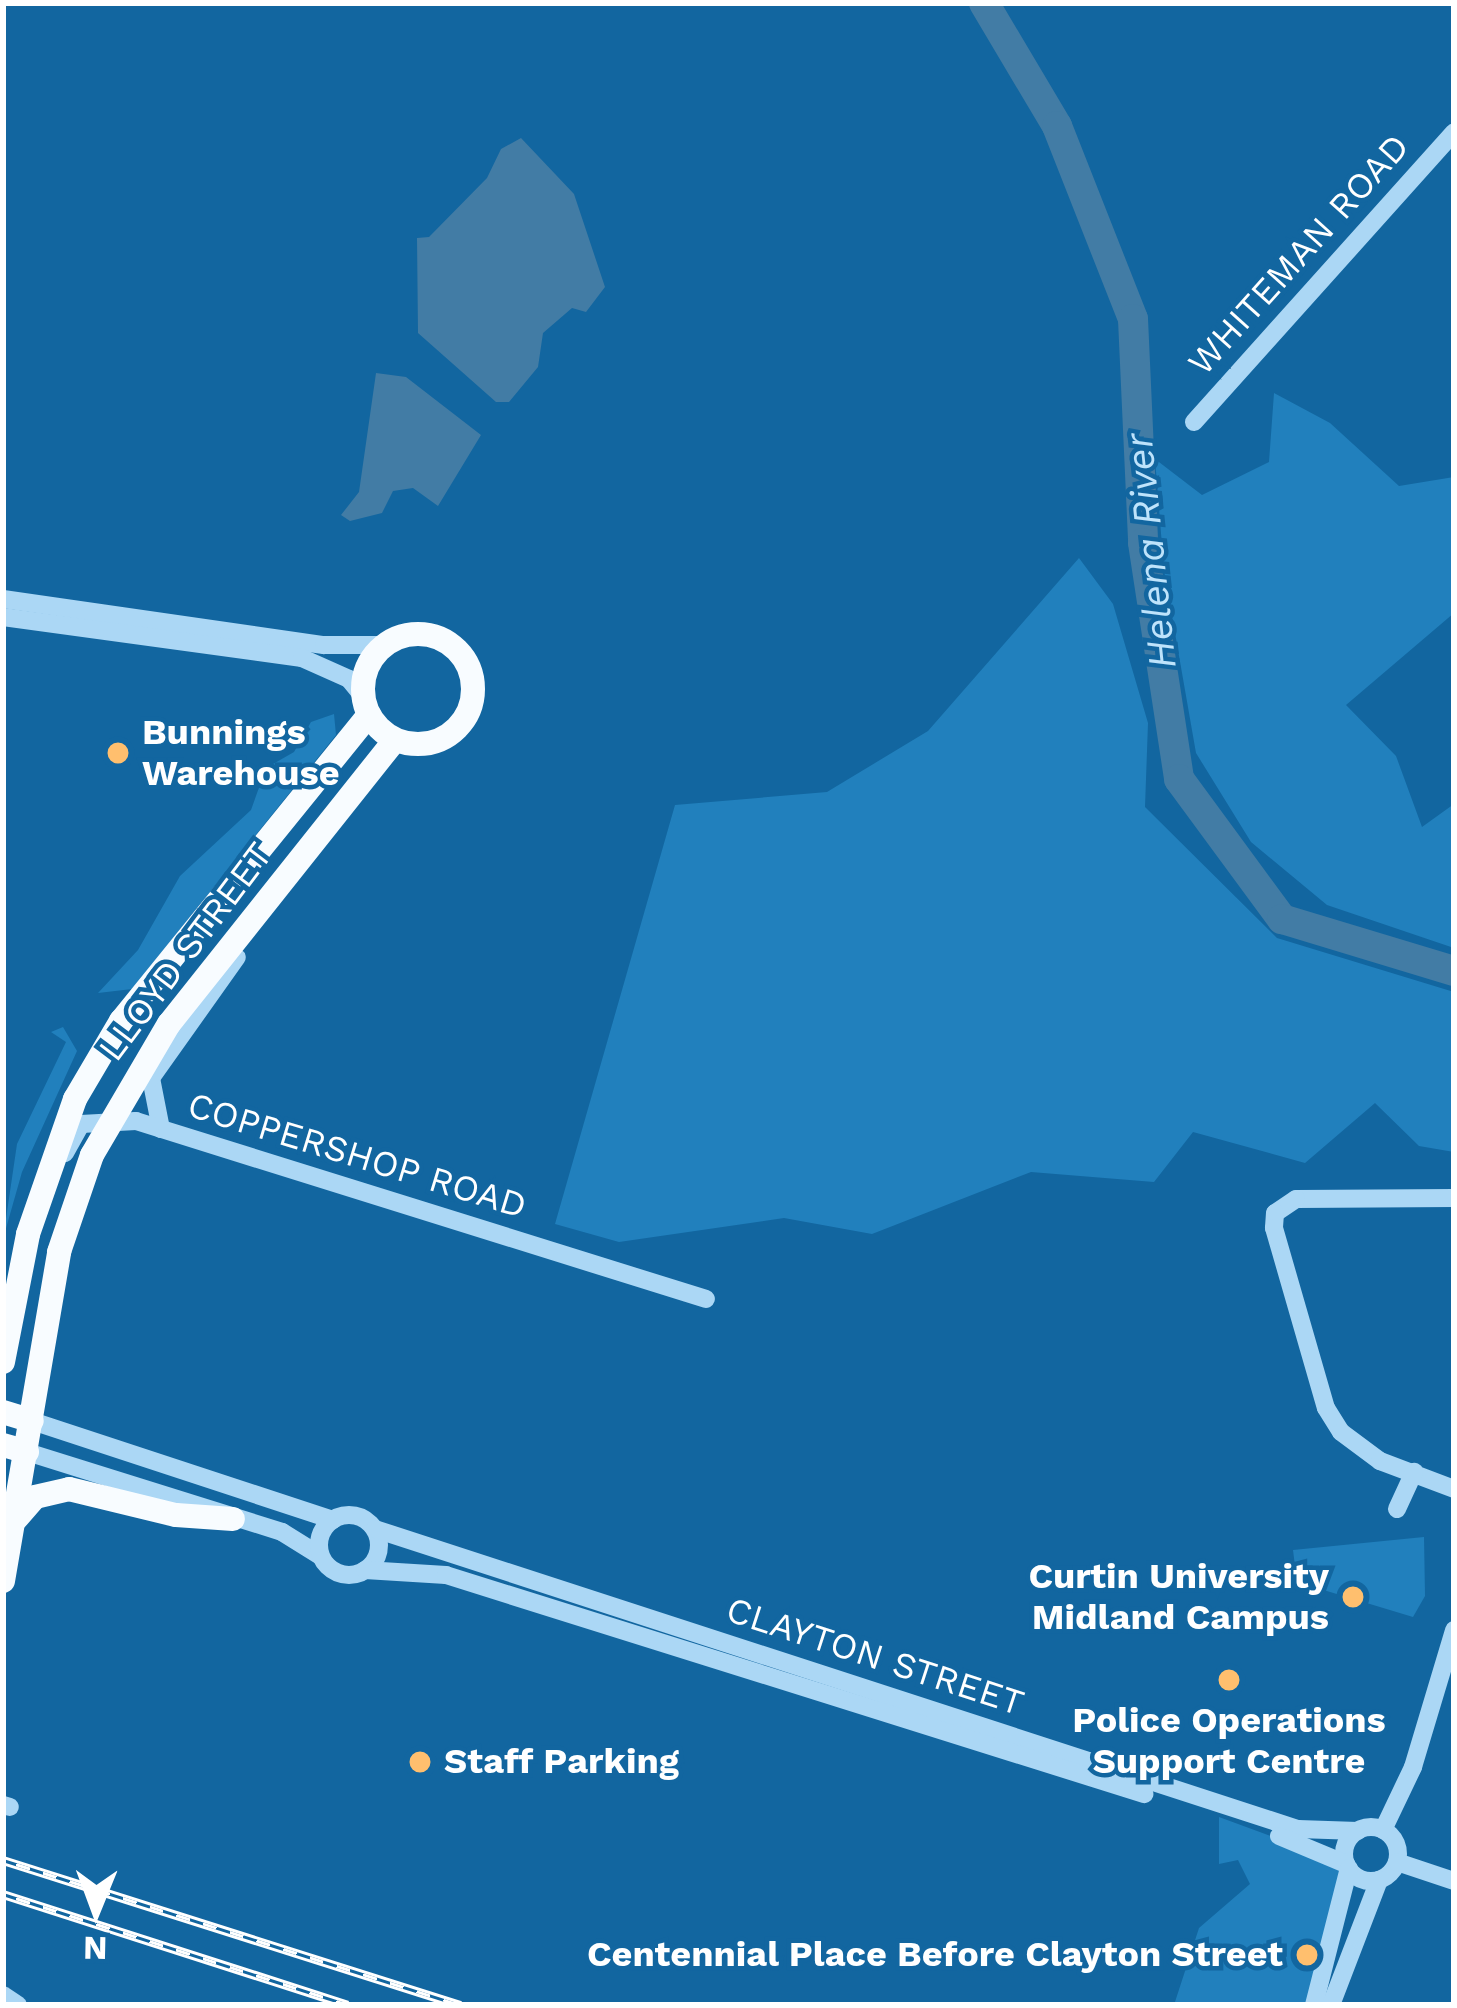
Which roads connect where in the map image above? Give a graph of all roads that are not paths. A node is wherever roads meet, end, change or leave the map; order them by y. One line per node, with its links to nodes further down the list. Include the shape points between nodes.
1 (1454, 132): 2 (street, WHITEMAN ROAD)
2 (1194, 422)
3 (3, 599): 5 (street, via 323,645)
4 (3, 617): 6 (street, via 302,658 349,679)
5 (385, 645): 6 (main road, via 367,668); 7 (main road, via 410,635 438,638 461,655 473,681 458,728 428,744)
6 (366, 706): 7 (main road); 12 (main road, LLOYD STREET, via 121,1021 75,1099)
7 (395, 740): 8 (main road, LLOYD STREET)
8 (270, 896): 9 (main road, LLOYD STREET, via 170,1024); 10 (street, via 260,927 151,1078)
9 (111, 1117): 10 (street, COPPERSHOP ROAD); 12 (street, via 80,1124); 16 (main road, LLOYD STREET, via 62,1239)
10 (161, 1129): 13 (street, COPPERSHOP ROAD)
11 (1454, 1198): 18 (street, via 1321,1195 1296,1198 1275,1214 1278,1252 1326,1408 1358,1449)
12 (35, 1210): 14 (main road, LLOYD STREET)
13 (706, 1299)
14 (4, 1349)
15 (3, 1412): 16 (main road)
16 (32, 1421): 17 (main road, LLOYD STREET); 23 (street)
17 (15, 1448): 21 (street); 22 (main road, LLOYD STREET)
18 (1414, 1472): 19 (street); 20 (street)
19 (1454, 1489)
20 (1397, 1509)
21 (233, 1519): 22 (main road, via 176,1515 69,1489 35,1497); 25 (street, via 282,1532)
22 (16, 1520): 27 (main road, LLOYD STREET)
23 (333, 1520): 24 (street, via 356,1516); 25 (street)
24 (375, 1529): 26 (street, via 377,1556); 31 (street, CLAYTON STREET, via 1298,1829)
25 (319, 1555): 26 (street, via 341,1574)
26 (365, 1570): 33 (street, CLAYTON STREET, via 446,1575 1310,1846)
27 (3, 1581)
28 (1454, 1630): 29 (street)
29 (1447, 1688): 30 (street)
30 (1383, 1830): 31 (street); 32 (street, via 1397,1847)
31 (1358, 1831): 33 (street, via 1347,1842)
32 (1397, 1862): 34 (street); 35 (street)
33 (1347, 1866): 34 (street); 38 (street)
34 (1379, 1880): 39 (street)
35 (1454, 1881)
36 (3, 1995): 37 (street)
37 (18, 2005)
38 (1313, 2005)
39 (1331, 2005)

